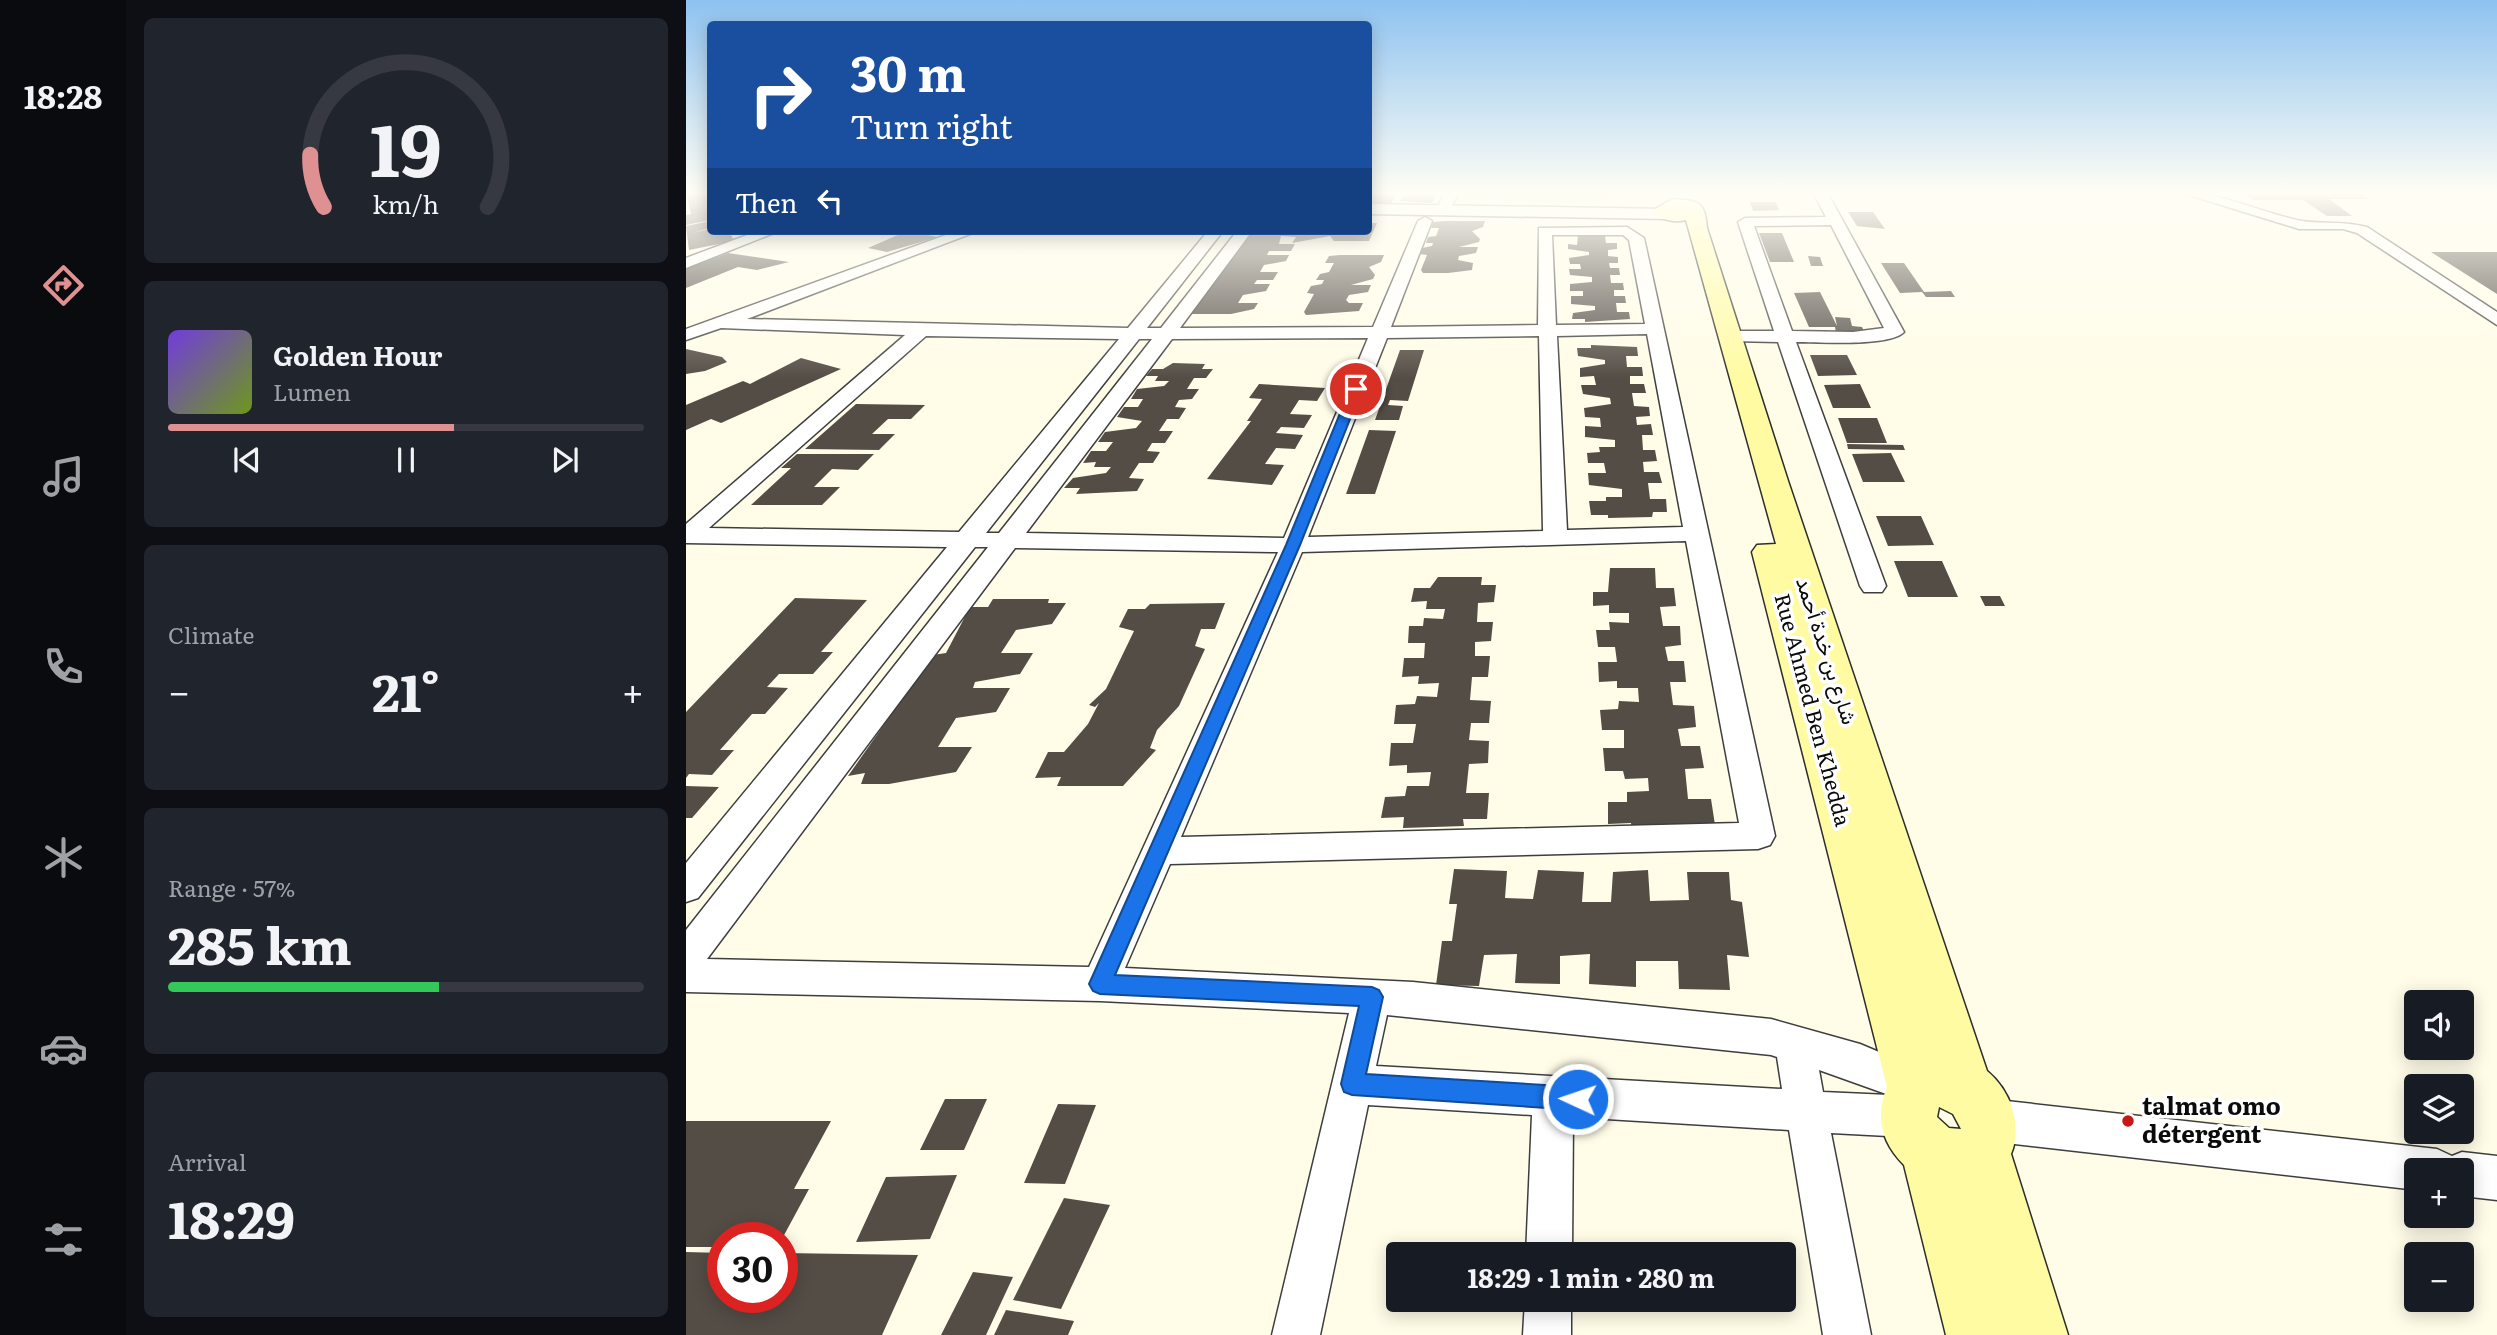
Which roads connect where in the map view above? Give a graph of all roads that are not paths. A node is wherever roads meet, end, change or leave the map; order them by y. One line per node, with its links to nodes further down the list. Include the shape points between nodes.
1 (709, 254): 13 (street)
2 (907, 254): 15 (street)
3 (1197, 254): 18 (street)
4 (1227, 254): 20 (street)
5 (1418, 254): 21 (street)
6 (1545, 254): 19 (street)
7 (1639, 254): 16 (street)
8 (1686, 254): 42 (main road, Rue Ahmed Ben Khedda)
9 (1705, 254): 23 (main road, شارع بن خدة أحمد)
10 (1756, 254): 24 (street)
11 (1853, 254): 24 (street, via 1895,332)
12 (2398, 254): 14 (street)
13 (686, 261)
14 (2497, 320)
15 (719, 323): 17 (street); 22 (street)
16 (1654, 329): 19 (street); 25 (street)
17 (922, 330): 18 (street); 26 (street)
18 (1136, 331): 20 (street); 28 (street)
19 (1548, 331): 21 (street); 27 (street)
20 (1167, 332): 21 (street); 29 (street)
21 (1379, 333): 30 (street)
22 (686, 335)
23 (1730, 337): 24 (street); 42 (main road, شارع بن خدة أحمد)
24 (1784, 338): 31 (street)
25 (1696, 534): 27 (street); 32 (street, via 1758,836)
26 (686, 535): 28 (street)
27 (1555, 538): 30 (street)
28 (969, 539): 29 (street); 33 (street)
29 (1008, 539): 30 (street); 34 (street)
30 (1293, 545): 32 (street)
31 (1873, 586)
32 (1159, 851): 36 (street)
33 (686, 888)
34 (686, 958)
35 (686, 975): 36 (street)
36 (1100, 984): 37 (street)
37 (1372, 997): 38 (street, via 1723,1030); 39 (street)
38 (1794, 1043): 41 (street); 42 (street, via 1860,1063)
39 (1352, 1084): 40 (street); 48 (street)
40 (1553, 1097): 41 (street); 46 (street)
41 (1808, 1111): 42 (street); 50 (street)
42 (1948, 1119): 43 (street); 51 (main road, Rue Ahmed Ben Khedda); 52 (main road, شارع بن خدة أحمد)
43 (2404, 1167)
44 (2474, 1175): 45 (street)
45 (2497, 1178)
46 (1549, 1242)
47 (1548, 1312): 49 (street)
48 (1296, 1335)
49 (1547, 1335)
50 (1847, 1335)
51 (1979, 1335)
52 (2035, 1335)

